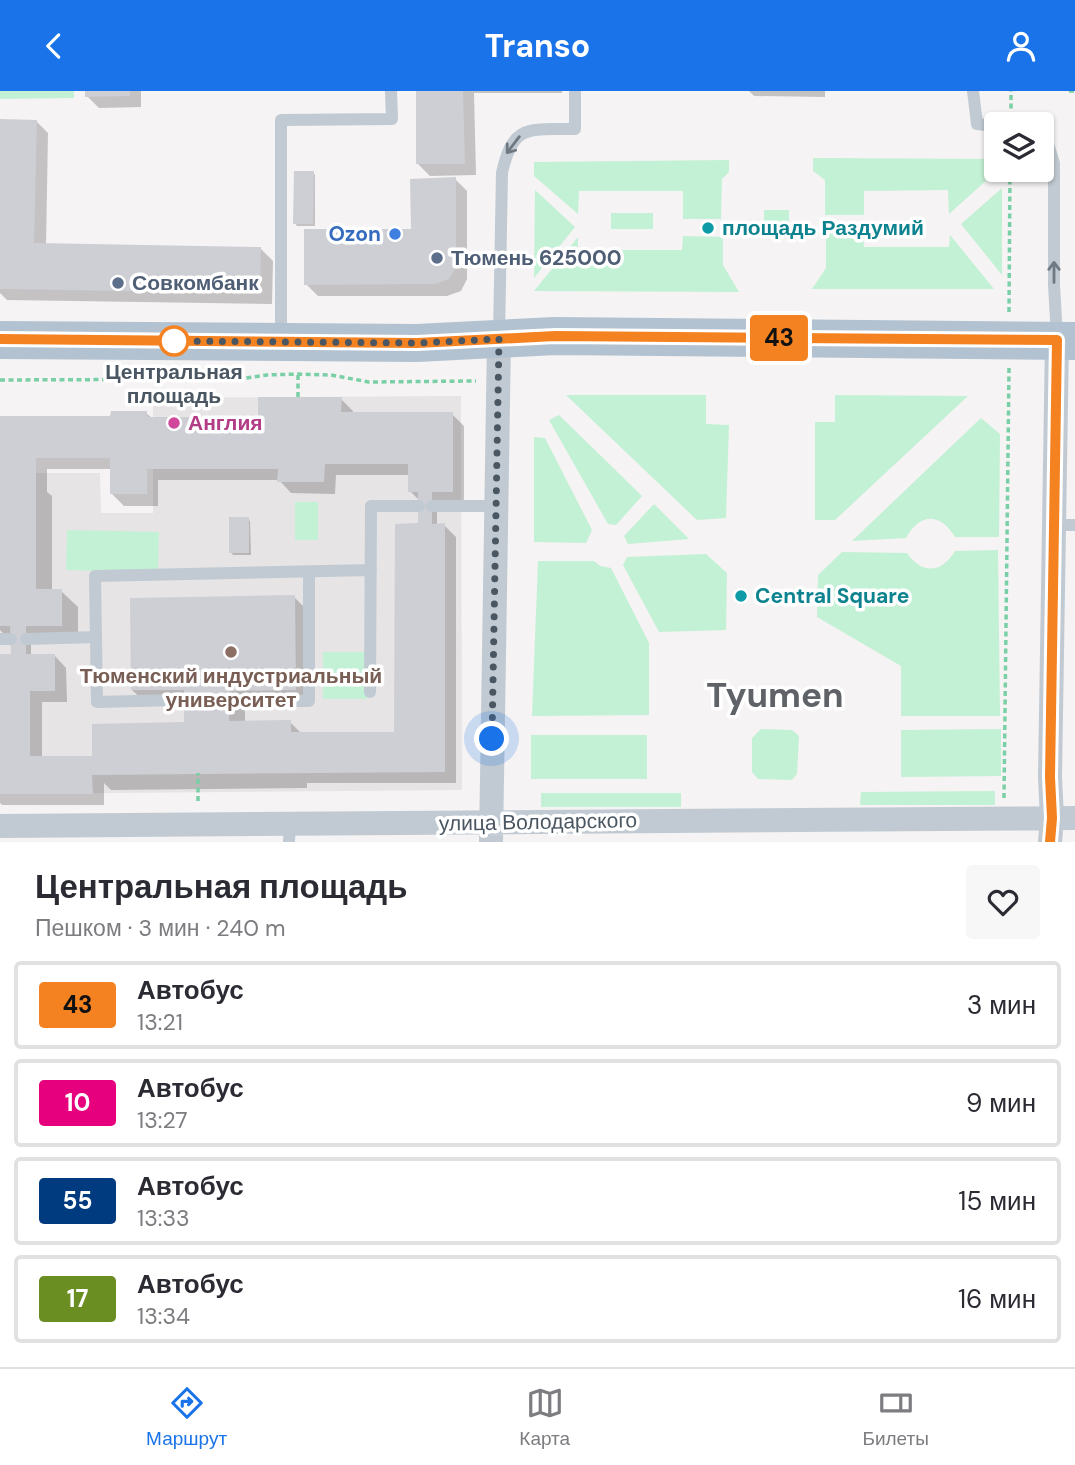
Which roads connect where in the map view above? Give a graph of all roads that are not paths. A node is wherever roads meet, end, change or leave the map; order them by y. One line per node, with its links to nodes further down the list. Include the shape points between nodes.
1 (391, 91): 9 (lane, via 392,119 281,120)
2 (575, 91): 7 (lane, one-way to 7, via 575,129 531,130 516,137 506,154)
3 (973, 91): 4 (lane, via 977,124)
4 (984, 125)
5 (1054, 182): 8 (lane, one-way to 5, via 1054,285)
6 (0, 339): 9 (main road)
7 (499, 339): 8 (main road); 9 (main road); 10 (street)
8 (1066, 341): 11 (street)
9 (290, 358)
10 (496, 506): 12 (lane, via 371,506); 21 (street)
11 (1065, 525): 20 (street, via 1050,777)
12 (371, 570): 13 (lane); 16 (lane)
13 (309, 572): 14 (lane, via 95,576); 18 (lane, via 309,701)
14 (96, 638): 15 (lane); 17 (lane, via 97,702)
15 (26, 639)
16 (370, 692)
17 (177, 700)
18 (246, 701)
19 (0, 826): 22 (street, улица Володарского)
20 (1059, 826): 21 (street, улица Володарского, via 1005,818)
21 (491, 832): 23 (street, улица Володарского)
22 (109, 833): 23 (street, улица Володарского)
23 (289, 833)

